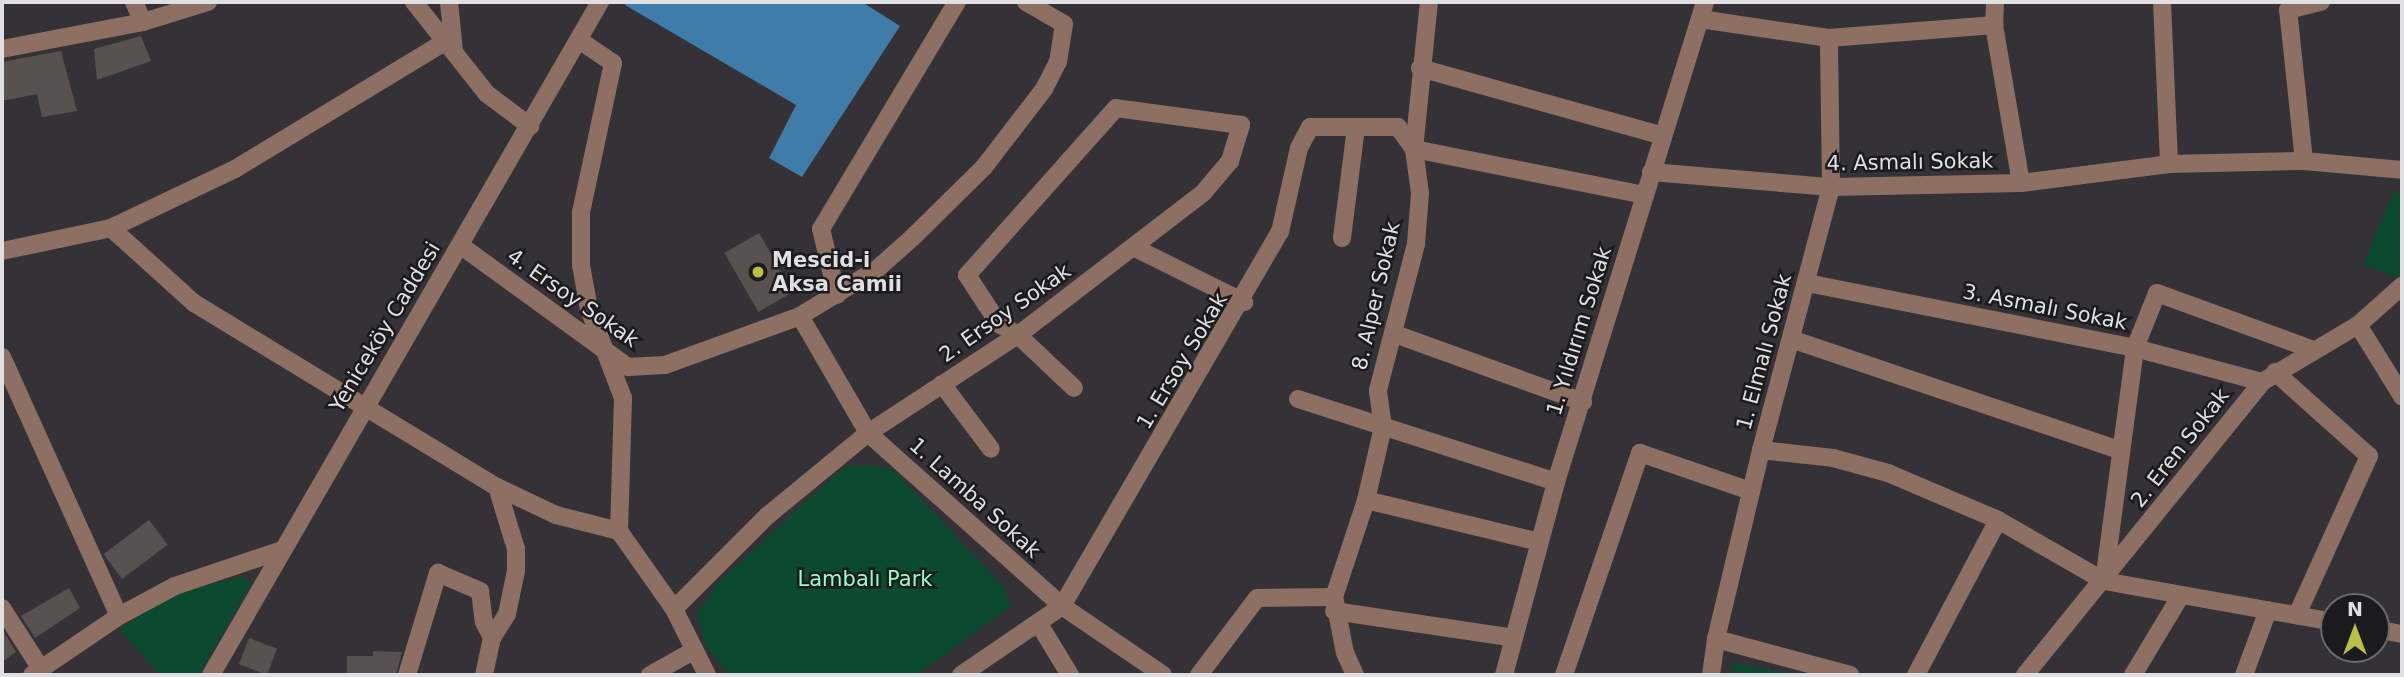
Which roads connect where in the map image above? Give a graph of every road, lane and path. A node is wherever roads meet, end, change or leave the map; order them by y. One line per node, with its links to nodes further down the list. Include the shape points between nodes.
1 (134, 2): 13 (street)
2 (208, 2): 13 (street)
3 (415, 2): 17 (street)
4 (449, 2): 17 (street)
5 (600, 2): 16 (street, Yeniceköy Caddesi)
6 (957, 2): 38 (street, via 821,229)
7 (1026, 2): 38 (street, 4. Ersoy Sokak, via 1064,24 1058,62 1044,89 985,167 885,261)
8 (1429, 2): 19 (street, 8. Alper Sokak)
9 (1995, 2): 14 (street)
10 (2162, 2): 25 (street)
11 (2321, 2): 24 (street, via 2288,10)
12 (1703, 10): 15 (street); 22 (street, 1. Yıldırım Sokak)
13 (144, 22): 18 (street)
14 (1994, 25): 15 (street); 28 (street)
15 (1829, 38): 29 (street, 1. Elmalı Sokak)
16 (579, 40): 20 (street, Yeniceköy Caddesi); 47 (street, via 612,63 581,212 581,265 589,309)
17 (450, 46): 20 (street, via 486,94); 31 (street, via 235,169)
18 (2, 49)
19 (1420, 68): 22 (street); 23 (street, 8. Alper Sokak)
20 (530, 126): 33 (street, Yeniceköy Caddesi)
21 (1356, 127): 23 (street, via 1398,127); 32 (street); 39 (street, 1. Ersoy Sokak, via 1310,127 1299,148 1280,232)
22 (1663, 136): 27 (street, 1. Yıldırım Sokak)
23 (1413, 149): 30 (street); 42 (street, 8. Alper Sokak, via 1420,193 1416,244)
24 (2304, 160): 25 (street, 4. Asmalı Sokak); 26 (street, 4. Asmalı Sokak)
25 (2169, 164): 28 (street, 4. Asmalı Sokak)
26 (2402, 170)
27 (1651, 172): 29 (street, 4. Asmalı Sokak); 30 (street, 1. Yıldırım Sokak)
28 (2021, 183): 29 (street, 4. Asmalı Sokak)
29 (1831, 187): 36 (street, 1. Elmalı Sokak)
30 (1644, 195): 54 (street, 1. Yıldırım Sokak)
31 (111, 228): 35 (street); 55 (street, via 194,303)
32 (1342, 239)
33 (460, 245): 47 (street, 4. Ersoy Sokak); 55 (street, Yeniceköy Caddesi)
34 (1135, 248): 39 (street); 43 (street, 2. Ersoy Sokak); 43 (street, 2. Ersoy Sokak, via 1230,161 1241,125 1116,108 967,275 999,324)
35 (2, 251)
36 (1807, 283): 44 (street, 1. Elmalı Sokak); 45 (street, 3. Asmalı Sokak)
37 (2402, 286): 41 (street, 2. Eren Sokak)
38 (837, 295): 40 (street, 4. Ersoy Sokak)
39 (1244, 302): 72 (street, 1. Ersoy Sokak)
40 (800, 316): 47 (street, 4. Ersoy Sokak, via 665,365 628,367); 57 (street, 1. Lamba Sokak)
41 (2358, 325): 46 (street, 2. Eren Sokak); 52 (street)
42 (1395, 334): 54 (street); 56 (street, 8. Alper Sokak, via 1378,390)
43 (1018, 335): 50 (street, 2. Ersoy Sokak); 51 (street)
44 (1790, 339): 59 (street, 1. Elmalı Sokak); 60 (street)
45 (2135, 348): 46 (street, 3. Asmalı Sokak, via 2157,293); 49 (street); 60 (street)
46 (2314, 349): 49 (street, 2. Eren Sokak)
47 (610, 356): 66 (street, via 623,398)
48 (2, 357): 77 (street)
49 (2268, 377): 69 (street, 2. Eren Sokak); 76 (street, via 2369,456)
50 (942, 384): 57 (street, 2. Ersoy Sokak); 58 (street)
51 (1074, 388)
52 (2402, 396)
53 (1298, 399): 56 (street)
54 (1583, 402): 61 (street, 1. Yıldırım Sokak)
55 (365, 406): 62 (street); 68 (street, Yeniceköy Caddesi)
56 (1383, 426): 61 (street); 64 (street, 8. Alper Sokak)
57 (868, 433): 72 (street, 1. Lamba Sokak); 74 (street, 2. Ersoy Sokak, via 767,516)
58 (991, 449)
59 (1760, 450): 63 (street, 1. Elmalı Sokak); 65 (street, via 1833,458 1888,473)
60 (2121, 451): 69 (street)
61 (1556, 482): 67 (street, 1. Yıldırım Sokak)
62 (497, 486): 66 (street, via 556,515); 80 (street, via 516,549 516,571 507,614)
63 (1751, 491): 82 (street, 1. Elmalı Sokak); 96 (street, via 1640,453)
64 (1366, 500): 67 (street); 71 (street, 8. Alper Sokak)
65 (1998, 520): 69 (street); 99 (street)
66 (619, 531): 74 (street)
67 (1539, 542): 81 (street, 1. Yıldırım Sokak)
68 (279, 551): 77 (street, via 175,586); 85 (street, Yeniceköy Caddesi)
69 (2104, 581): 70 (street); 100 (street, 2. Eren Sokak)
70 (2181, 595): 75 (street); 101 (street)
71 (1334, 604): 81 (street); 93 (street, via 1257,598); 94 (street)
72 (1062, 606): 79 (street); 92 (street, 1. Lamba Sokak)
73 (2, 608): 84 (street)
74 (674, 609): 83 (street)
75 (2268, 610): 76 (street); 102 (street)
76 (2297, 615): 78 (street)
77 (119, 617): 84 (street)
78 (2320, 619)
79 (1039, 624): 90 (street); 91 (street)
80 (492, 638): 86 (street, via 484,622 481,592 439,573); 87 (street)
81 (1514, 638): 95 (street, 1. Yıldırım Sokak)
82 (1716, 639): 97 (street, 1. Elmalı Sokak); 98 (street)
83 (695, 649): 88 (street); 89 (street)
84 (37, 672)
85 (211, 675)
86 (407, 675)
87 (484, 675)
88 (650, 675)
89 (707, 675)
90 (961, 675)
91 (1070, 675)
92 (1163, 675)
93 (1199, 675)
94 (1355, 675)
95 (1504, 675)
96 (1564, 675)
97 (1712, 675)
98 (1850, 675)
99 (1916, 675)
100 (2025, 675)
101 (2133, 675)
102 (2244, 675)

